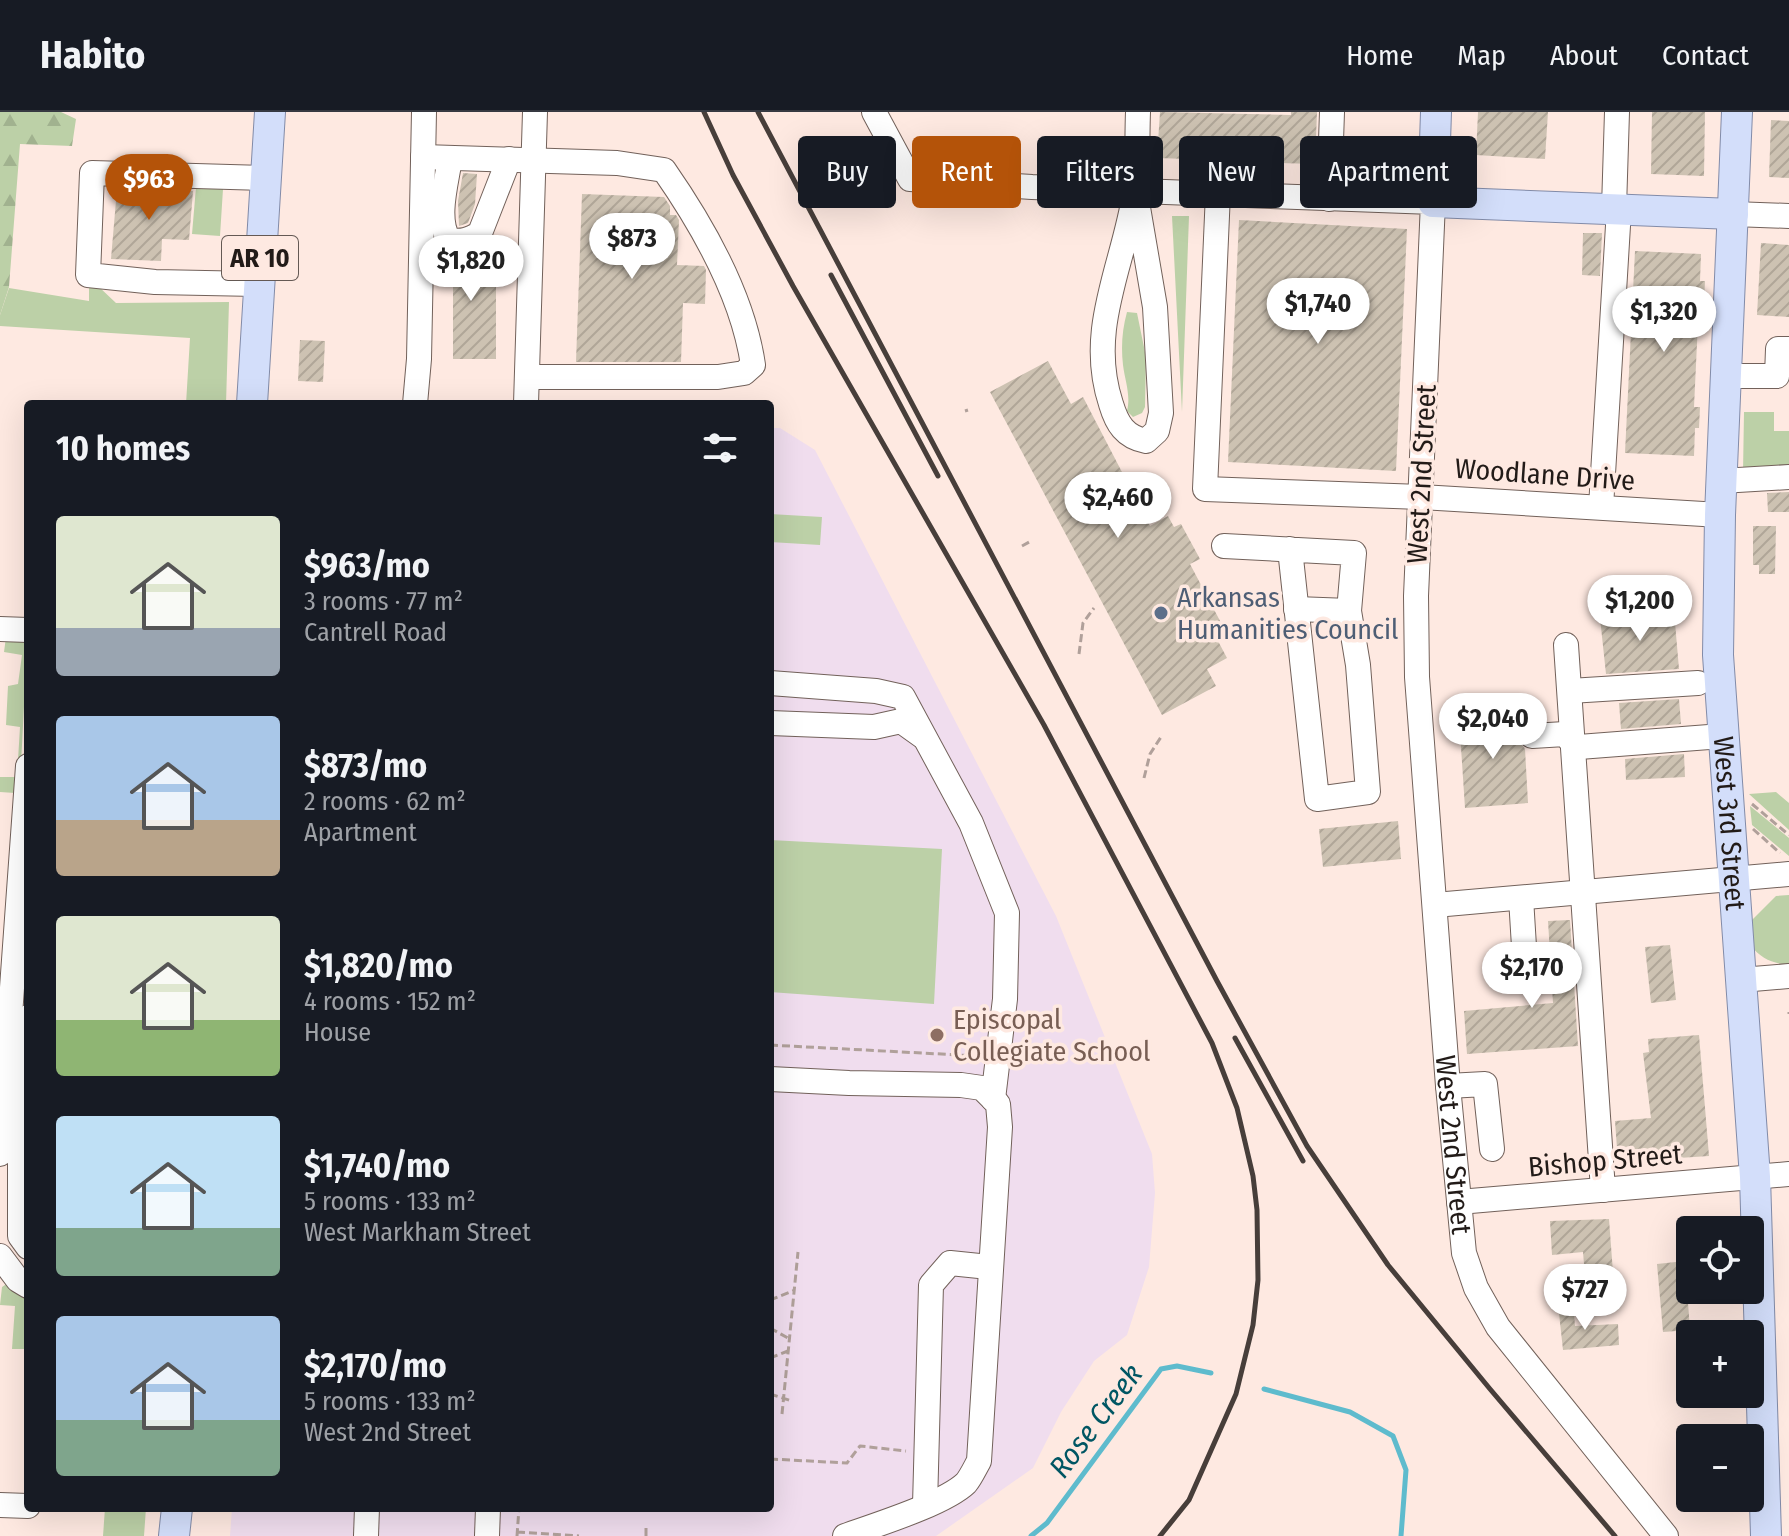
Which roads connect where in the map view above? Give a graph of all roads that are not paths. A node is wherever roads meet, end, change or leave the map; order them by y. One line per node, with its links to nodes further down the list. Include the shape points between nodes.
1 (270, 112): 17 (main road, AR 10)
2 (424, 112): 13 (street)
3 (535, 112): 16 (street)
4 (874, 112): 18 (street, via 910,179)
5 (1138, 112): 10 (street)
6 (1332, 112): 11 (street)
7 (1436, 112): 12 (main road, West 2nd Street)
8 (1617, 112): 23 (street)
9 (1737, 112): 24 (main road, West 3rd Street)
10 (1137, 136)
11 (1331, 136)
12 (1435, 136)
13 (423, 157): 14 (street); 31 (street)
14 (450, 158): 15 (street); 15 (street, via 444,232 459,242 480,233)
15 (509, 159): 16 (street)
16 (534, 159): 29 (street); 29 (street, via 664,170 687,203 737,303 753,365 744,373 718,377)
17 (266, 178): 26 (main road, AR 10); 26 (street, via 92,173 88,275)
18 (1037, 185)
19 (1135, 190): 19 (street, via 1101,343 1105,387 1116,421 1131,438 1146,441 1157,431 1161,413 1155,307)
20 (1477, 203): 23 (main road)
21 (1217, 208): 35 (street, Woodlane Drive, via 1205,489)
22 (1433, 208): 35 (street, West 2nd Street)
23 (1616, 208): 24 (main road); 36 (street)
24 (1733, 214): 25 (street); 28 (main road, West 3rd Street)
25 (1789, 216)
26 (259, 284): 30 (main road, AR 10)
27 (1789, 349): 28 (street, via 1778,349 1777,376)
28 (1726, 376): 34 (main road, West 3rd Street)
29 (527, 377): 32 (street)
30 (252, 400)
31 (415, 400)
32 (526, 400)
33 (1789, 477): 34 (street)
34 (1721, 481): 37 (main road, West 3rd Street)
35 (1421, 497): 36 (street, Woodlane Drive); 59 (street, West 2nd Street, via 1416,635)
36 (1601, 507): 37 (street, Woodlane Drive)
37 (1720, 515): 50 (main road, West 3rd Street)
38 (1224, 546): 39 (street)
39 (1290, 549): 40 (street); 41 (street, via 1354,553)
40 (1296, 609): 41 (street); 41 (street, via 1317,799 1368,792)
41 (1349, 611)
42 (0, 629): 43 (street)
43 (24, 630)
44 (1566, 645): 47 (street)
45 (774, 683): 51 (street, via 903,697)
46 (1698, 683): 47 (street)
47 (1570, 691): 52 (street)
48 (774, 723): 51 (street, via 874,727 901,721)
49 (1532, 736): 52 (street, via 1565,734)
50 (1722, 736): 52 (street); 55 (main road, West 3rd Street)
51 (924, 738): 67 (street, via 971,823 1007,913 1005,999)
52 (1574, 745): 57 (street)
53 (24, 823): 56 (street)
54 (1787, 866): 55 (street)
55 (1732, 878): 57 (street); 62 (main road, West 3rd Street)
56 (16, 881): 63 (street)
57 (1583, 892): 58 (street); 73 (street)
58 (1521, 898): 59 (street); 61 (street)
59 (1435, 905): 66 (street, West 2nd Street)
60 (1789, 976): 62 (street)
61 (1526, 979)
62 (1741, 980): 72 (main road, West 3rd Street)
63 (13, 982): 68 (street)
64 (24, 1039): 68 (street)
65 (774, 1079): 67 (street, via 961,1085 982,1088)
66 (1448, 1086): 69 (street, via 1485,1084); 74 (street, West 2nd Street)
67 (993, 1099): 77 (street, via 1000,1127)
68 (7, 1135): 70 (street); 75 (street)
69 (1492, 1149)
70 (0, 1154)
71 (1789, 1174): 72 (street, Bishop Street)
72 (1755, 1177): 73 (street, Bishop Street); 90 (main road, West 3rd Street)
73 (1603, 1190): 74 (street, Bishop Street)
74 (1459, 1202): 89 (street, West 2nd Street, via 1468,1268 1498,1327)
75 (24, 1242)
76 (0, 1256): 78 (street)
77 (989, 1267): 80 (street, via 979,1461 966,1482); 80 (street, via 950,1263 931,1285)
78 (24, 1284)
79 (0, 1505): 81 (street)
80 (925, 1505): 88 (street)
81 (24, 1506)
82 (177, 1512): 85 (main road)
83 (367, 1512): 86 (street)
84 (488, 1512): 87 (street)
85 (174, 1536)
86 (366, 1536)
87 (487, 1536)
88 (845, 1536)
89 (1666, 1536)
90 (1766, 1536)

